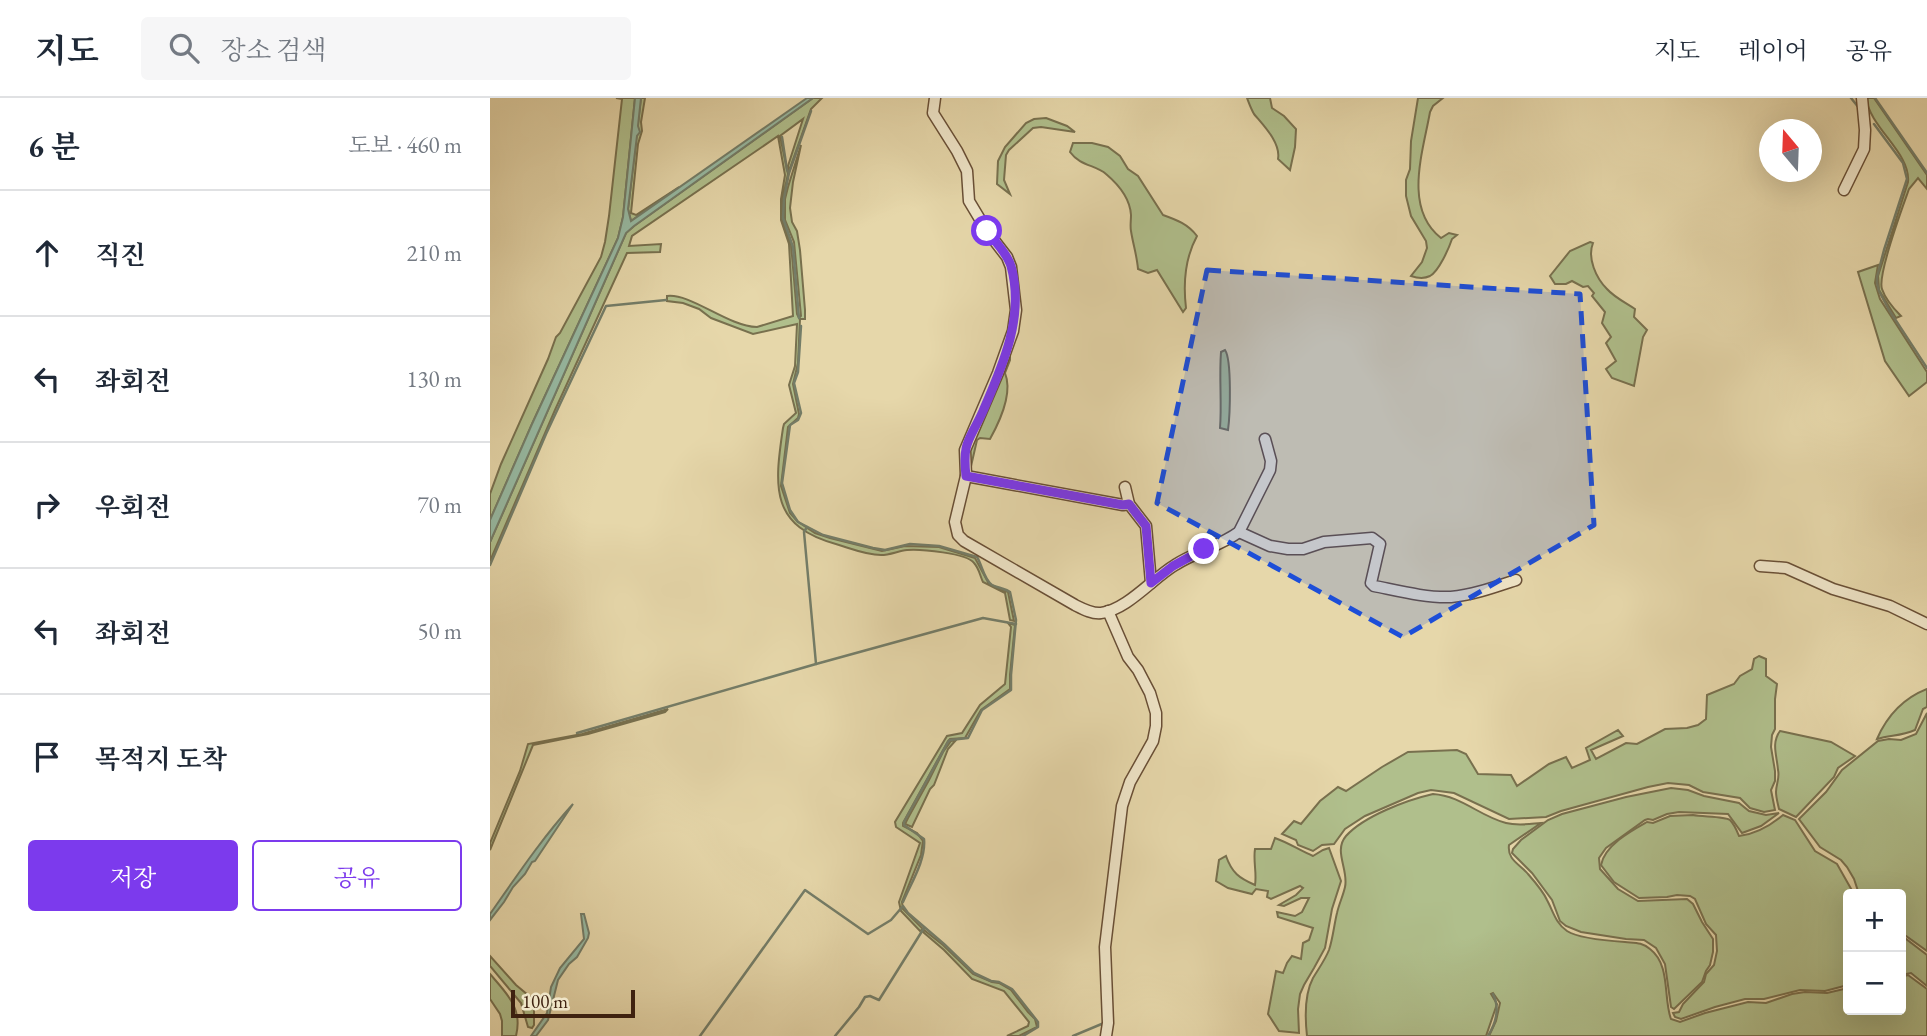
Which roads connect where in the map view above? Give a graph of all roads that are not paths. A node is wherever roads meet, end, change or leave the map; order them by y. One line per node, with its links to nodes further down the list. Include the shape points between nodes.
1 (934, 98): 5 (street, via 933,113 967,171 969,201 1011,267 1016,310 998,373 965,450)
2 (1862, 98): 3 (street, via 1864,149)
3 (1844, 190)
4 (1265, 439): 8 (street, via 1270,470)
5 (966, 476): 7 (street); 12 (street, via 955,522 964,541 1086,611)
6 (1125, 486): 7 (street)
7 (1129, 504): 11 (street, via 1146,526)
8 (1239, 532): 10 (street, via 1288,549 1372,538 1380,544 1371,583 1405,593 1448,597); 11 (street, via 1173,566)
9 (1760, 566): 13 (street, via 1786,568)
10 (1516, 580)
11 (1151, 583): 12 (street)
12 (1108, 611): 14 (street, via 1150,693 1156,726 1122,806 1105,947)
13 (1927, 624)
14 (1106, 1036)

